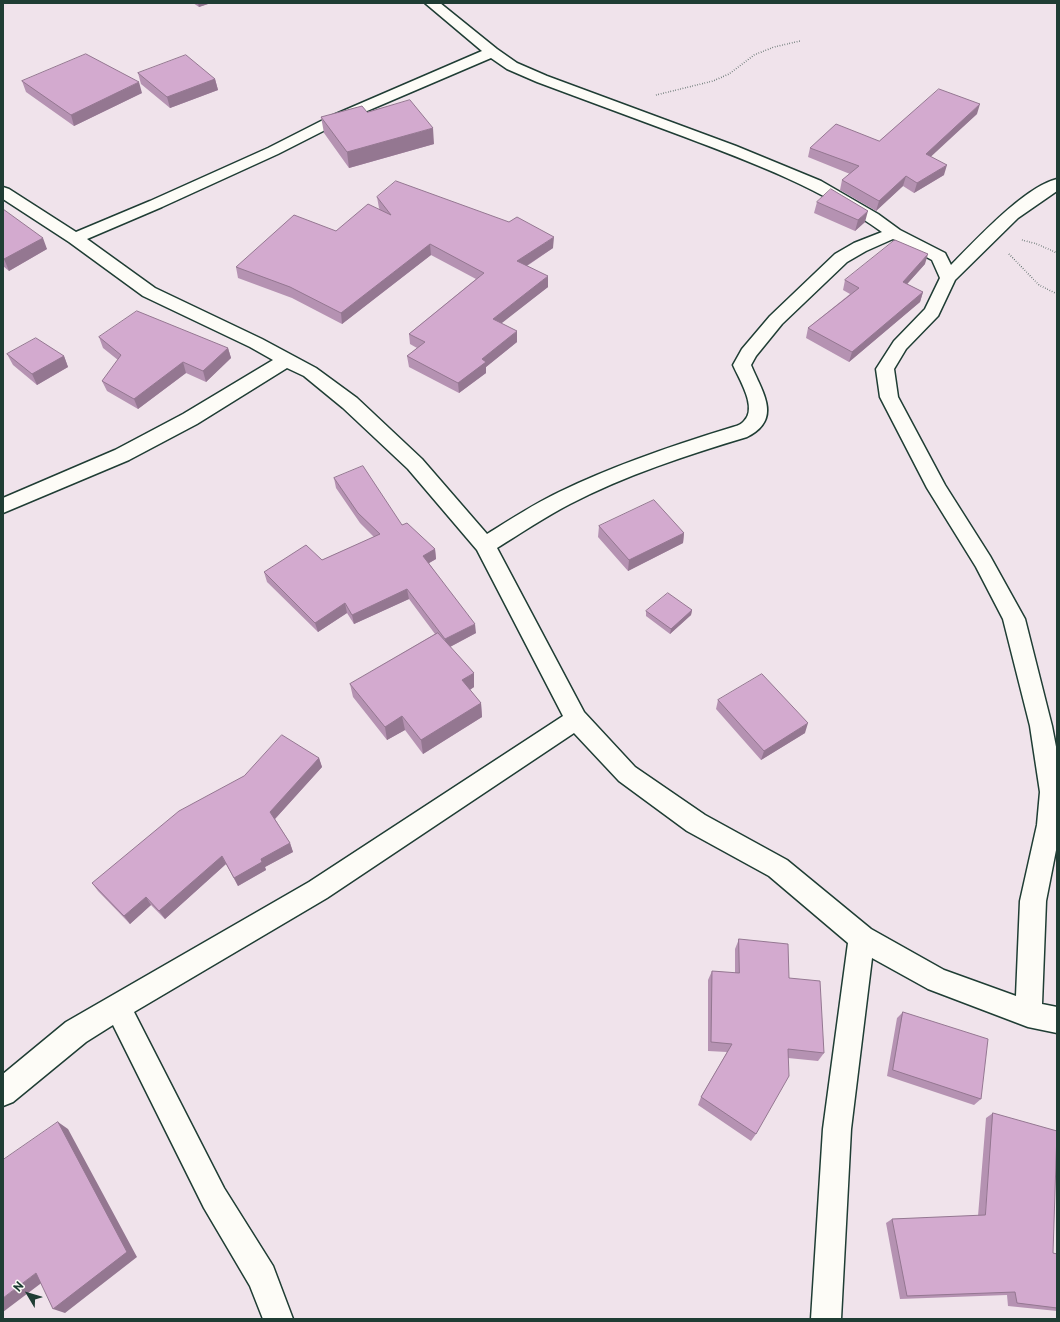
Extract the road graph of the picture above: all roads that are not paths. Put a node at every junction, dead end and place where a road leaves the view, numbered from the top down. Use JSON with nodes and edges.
{"nodes":[{"id":1,"x":432,"y":3,"type":"edge"},
{"id":2,"x":492,"y":52,"type":"junction"},
{"id":3,"x":1057,"y":184,"type":"edge"},
{"id":4,"x":3,"y":192,"type":"edge"},
{"id":5,"x":894,"y":233,"type":"junction"},
{"id":6,"x":75,"y":238,"type":"junction"},
{"id":7,"x":948,"y":278,"type":"junction"},
{"id":8,"x":288,"y":360,"type":"junction"},
{"id":9,"x":3,"y":506,"type":"edge"},
{"id":10,"x":485,"y":544,"type":"junction"},
{"id":11,"x":576,"y":719,"type":"junction"},
{"id":12,"x":862,"y":938,"type":"junction"},
{"id":13,"x":118,"y":1008,"type":"junction"},
{"id":14,"x":1028,"y":1014,"type":"junction"},
{"id":15,"x":1057,"y":1020,"type":"edge"},
{"id":16,"x":3,"y":1092,"type":"edge"},
{"id":17,"x":278,"y":1319,"type":"edge"},
{"id":18,"x":826,"y":1319,"type":"edge"}],
"edges":[{"from":1,"to":2,"type":"street"},
{"from":2,"to":5,"type":"street"},
{"from":2,"to":6,"type":"street"},
{"from":3,"to":7,"type":"street"},
{"from":4,"to":6,"type":"street"},
{"from":5,"to":7,"type":"street"},
{"from":5,"to":10,"type":"street"},
{"from":6,"to":8,"type":"street"},
{"from":7,"to":14,"type":"street"},
{"from":8,"to":9,"type":"street"},
{"from":8,"to":10,"type":"street"},
{"from":10,"to":11,"type":"street"},
{"from":11,"to":12,"type":"street"},
{"from":11,"to":13,"type":"street"},
{"from":12,"to":14,"type":"street"},
{"from":12,"to":18,"type":"street"},
{"from":13,"to":16,"type":"street"},
{"from":13,"to":17,"type":"street"},
{"from":14,"to":15,"type":"street"}]}
